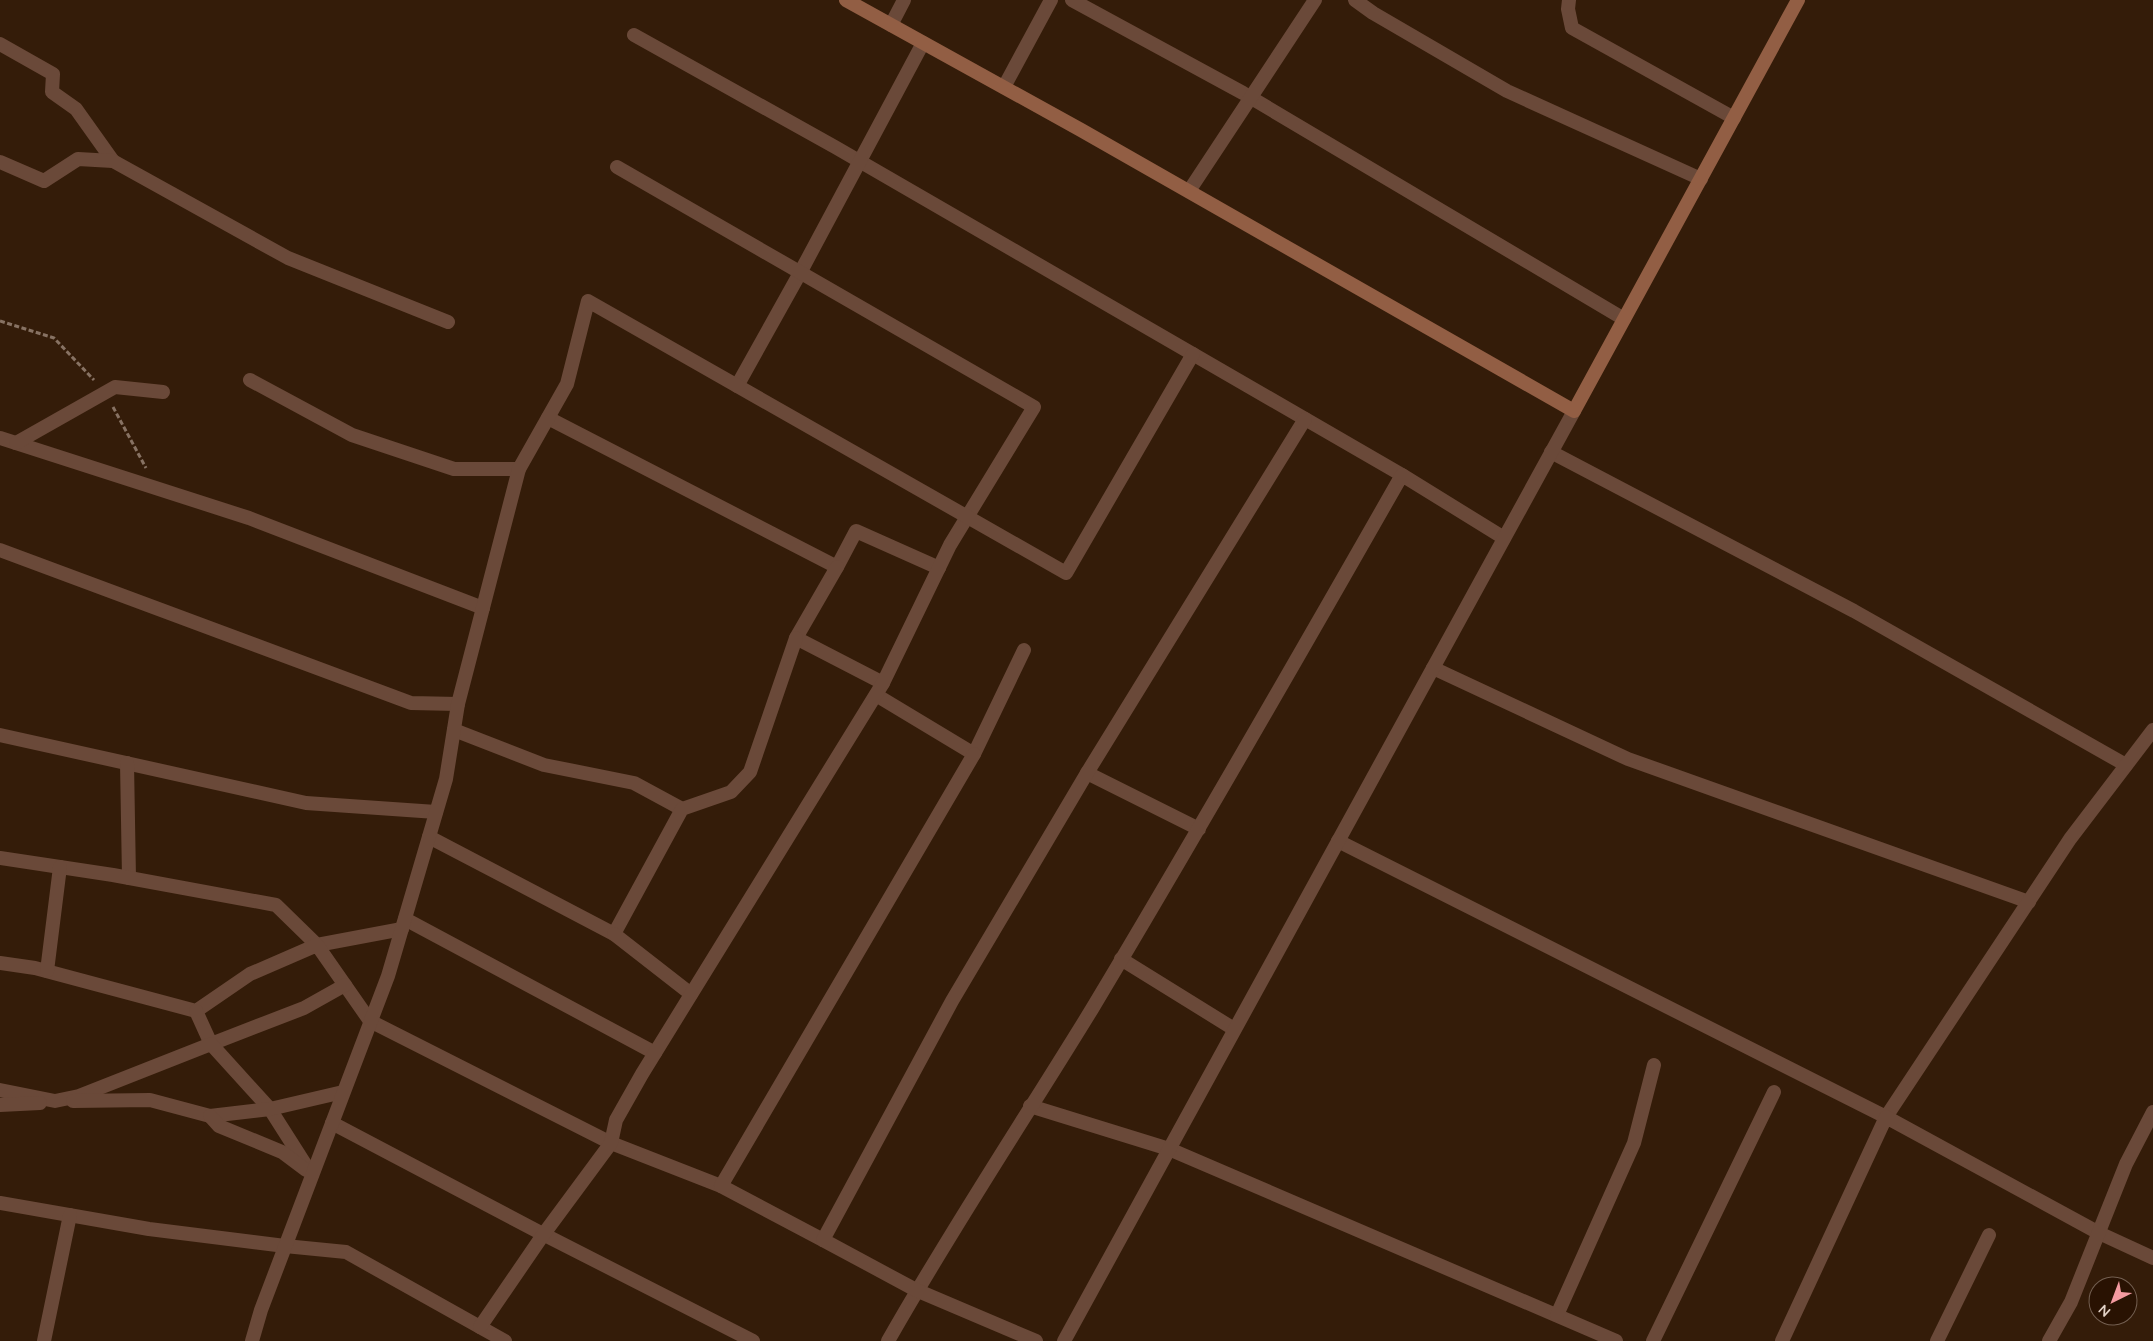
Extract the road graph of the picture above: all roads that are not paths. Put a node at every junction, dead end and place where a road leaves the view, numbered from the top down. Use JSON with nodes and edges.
{"nodes":[{"id":1,"x":846,"y":0,"type":"edge"},
{"id":2,"x":904,"y":0,"type":"edge"},
{"id":3,"x":1051,"y":0,"type":"edge"},
{"id":4,"x":1072,"y":0,"type":"edge"},
{"id":5,"x":1315,"y":0,"type":"edge"},
{"id":6,"x":1355,"y":0,"type":"edge"},
{"id":7,"x":1569,"y":0,"type":"edge"},
{"id":8,"x":1798,"y":0,"type":"edge"},
{"id":9,"x":891,"y":25,"type":"junction"},
{"id":10,"x":634,"y":36,"type":"dead end"},
{"id":11,"x":923,"y":43,"type":"junction"},
{"id":12,"x":0,"y":44,"type":"edge"},
{"id":13,"x":1004,"y":87,"type":"junction"},
{"id":14,"x":1249,"y":97,"type":"junction"},
{"id":15,"x":1734,"y":118,"type":"junction"},
{"id":16,"x":113,"y":161,"type":"junction"},
{"id":17,"x":860,"y":161,"type":"junction"},
{"id":18,"x":0,"y":162,"type":"edge"},
{"id":19,"x":617,"y":168,"type":"dead end"},
{"id":20,"x":1701,"y":179,"type":"junction"},
{"id":21,"x":1189,"y":191,"type":"junction"},
{"id":22,"x":800,"y":273,"type":"junction"},
{"id":23,"x":1624,"y":319,"type":"junction"},
{"id":24,"x":448,"y":322,"type":"dead end"},
{"id":25,"x":1193,"y":354,"type":"junction"},
{"id":26,"x":250,"y":380,"type":"dead end"},
{"id":27,"x":737,"y":386,"type":"junction"},
{"id":28,"x":163,"y":392,"type":"dead end"},
{"id":29,"x":1574,"y":411,"type":"junction"},
{"id":30,"x":548,"y":418,"type":"junction"},
{"id":31,"x":1305,"y":419,"type":"junction"},
{"id":32,"x":0,"y":438,"type":"edge"},
{"id":33,"x":16,"y":443,"type":"junction"},
{"id":34,"x":1551,"y":452,"type":"junction"},
{"id":35,"x":518,"y":470,"type":"junction"},
{"id":36,"x":1402,"y":475,"type":"junction"},
{"id":37,"x":967,"y":518,"type":"junction"},
{"id":38,"x":1504,"y":538,"type":"junction"},
{"id":39,"x":0,"y":550,"type":"edge"},
{"id":40,"x":837,"y":567,"type":"junction"},
{"id":41,"x":939,"y":568,"type":"junction"},
{"id":42,"x":483,"y":608,"type":"junction"},
{"id":43,"x":796,"y":638,"type":"junction"},
{"id":44,"x":1024,"y":650,"type":"dead end"},
{"id":45,"x":1433,"y":668,"type":"junction"},
{"id":46,"x":880,"y":689,"type":"junction"},
{"id":47,"x":458,"y":704,"type":"junction"},
{"id":48,"x":454,"y":730,"type":"junction"},
{"id":49,"x":2153,"y":730,"type":"edge"},
{"id":50,"x":0,"y":735,"type":"edge"},
{"id":51,"x":974,"y":754,"type":"junction"},
{"id":52,"x":127,"y":763,"type":"junction"},
{"id":53,"x":2126,"y":765,"type":"junction"},
{"id":54,"x":1087,"y":773,"type":"junction"},
{"id":55,"x":682,"y":808,"type":"junction"},
{"id":56,"x":436,"y":812,"type":"junction"},
{"id":57,"x":1199,"y":829,"type":"junction"},
{"id":58,"x":429,"y":837,"type":"junction"},
{"id":59,"x":1338,"y":841,"type":"junction"},
{"id":60,"x":0,"y":858,"type":"edge"},
{"id":61,"x":60,"y":867,"type":"junction"},
{"id":62,"x":129,"y":878,"type":"junction"},
{"id":63,"x":2029,"y":902,"type":"junction"},
{"id":64,"x":403,"y":924,"type":"junction"},
{"id":65,"x":614,"y":934,"type":"junction"},
{"id":66,"x":317,"y":945,"type":"junction"},
{"id":67,"x":1122,"y":959,"type":"junction"},
{"id":68,"x":0,"y":963,"type":"edge"},
{"id":69,"x":47,"y":972,"type":"junction"},
{"id":70,"x":346,"y":985,"type":"junction"},
{"id":71,"x":691,"y":994,"type":"junction"},
{"id":72,"x":196,"y":1011,"type":"junction"},
{"id":73,"x":370,"y":1021,"type":"junction"},
{"id":74,"x":1234,"y":1029,"type":"junction"},
{"id":75,"x":211,"y":1044,"type":"junction"},
{"id":76,"x":655,"y":1053,"type":"junction"},
{"id":77,"x":1654,"y":1065,"type":"dead end"},
{"id":78,"x":0,"y":1090,"type":"edge"},
{"id":79,"x":344,"y":1092,"type":"junction"},
{"id":80,"x":1774,"y":1092,"type":"dead end"},
{"id":81,"x":55,"y":1102,"type":"junction"},
{"id":82,"x":0,"y":1106,"type":"edge"},
{"id":83,"x":1030,"y":1106,"type":"junction"},
{"id":84,"x":270,"y":1109,"type":"junction"},
{"id":85,"x":2153,"y":1112,"type":"edge"},
{"id":86,"x":210,"y":1116,"type":"junction"},
{"id":87,"x":1886,"y":1117,"type":"junction"},
{"id":88,"x":332,"y":1123,"type":"junction"},
{"id":89,"x":611,"y":1143,"type":"junction"},
{"id":90,"x":1169,"y":1148,"type":"junction"},
{"id":91,"x":312,"y":1175,"type":"junction"},
{"id":92,"x":721,"y":1186,"type":"junction"},
{"id":93,"x":0,"y":1203,"type":"edge"},
{"id":94,"x":70,"y":1215,"type":"junction"},
{"id":95,"x":2099,"y":1233,"type":"junction"},
{"id":96,"x":543,"y":1235,"type":"junction"},
{"id":97,"x":1989,"y":1235,"type":"dead end"},
{"id":98,"x":823,"y":1240,"type":"junction"},
{"id":99,"x":285,"y":1246,"type":"junction"},
{"id":100,"x":2153,"y":1258,"type":"edge"},
{"id":101,"x":916,"y":1290,"type":"junction"},
{"id":102,"x":1557,"y":1316,"type":"junction"},
{"id":103,"x":480,"y":1327,"type":"junction"},
{"id":104,"x":1596,"y":1337,"type":"edge"},
{"id":105,"x":44,"y":1341,"type":"edge"},
{"id":106,"x":252,"y":1341,"type":"edge"},
{"id":107,"x":505,"y":1341,"type":"edge"},
{"id":108,"x":753,"y":1341,"type":"edge"},
{"id":109,"x":888,"y":1341,"type":"edge"},
{"id":110,"x":1036,"y":1341,"type":"edge"},
{"id":111,"x":1064,"y":1341,"type":"edge"},
{"id":112,"x":1616,"y":1341,"type":"edge"},
{"id":113,"x":1653,"y":1341,"type":"edge"},
{"id":114,"x":1782,"y":1341,"type":"edge"},
{"id":115,"x":1937,"y":1341,"type":"edge"},
{"id":116,"x":2049,"y":1341,"type":"edge"}],
"edges":[{"from":1,"to":9,"type":"main road"},
{"from":2,"to":9,"type":"street"},
{"from":3,"to":13,"type":"street"},
{"from":4,"to":14,"type":"street"},
{"from":5,"to":14,"type":"street"},
{"from":6,"to":20,"type":"street"},
{"from":7,"to":15,"type":"street"},
{"from":8,"to":15,"type":"main road"},
{"from":9,"to":11,"type":"main road"},
{"from":10,"to":17,"type":"street"},
{"from":11,"to":13,"type":"main road"},
{"from":11,"to":17,"type":"street"},
{"from":12,"to":16,"type":"street"},
{"from":13,"to":21,"type":"main road"},
{"from":14,"to":21,"type":"street"},
{"from":14,"to":23,"type":"street"},
{"from":15,"to":20,"type":"main road"},
{"from":16,"to":18,"type":"street"},
{"from":16,"to":24,"type":"street"},
{"from":17,"to":22,"type":"street"},
{"from":17,"to":25,"type":"street"},
{"from":19,"to":22,"type":"street"},
{"from":20,"to":23,"type":"main road"},
{"from":21,"to":29,"type":"main road"},
{"from":22,"to":27,"type":"street"},
{"from":22,"to":37,"type":"street"},
{"from":23,"to":29,"type":"main road"},
{"from":25,"to":31,"type":"street"},
{"from":25,"to":37,"type":"street"},
{"from":26,"to":35,"type":"street"},
{"from":27,"to":30,"type":"street"},
{"from":27,"to":37,"type":"street"},
{"from":28,"to":33,"type":"street"},
{"from":29,"to":34,"type":"street"},
{"from":30,"to":35,"type":"street"},
{"from":30,"to":40,"type":"street"},
{"from":31,"to":36,"type":"street"},
{"from":31,"to":54,"type":"street"},
{"from":32,"to":33,"type":"street"},
{"from":33,"to":42,"type":"street"},
{"from":34,"to":38,"type":"street"},
{"from":34,"to":53,"type":"street"},
{"from":35,"to":42,"type":"street"},
{"from":36,"to":38,"type":"street"},
{"from":36,"to":57,"type":"street"},
{"from":37,"to":41,"type":"street"},
{"from":38,"to":45,"type":"street"},
{"from":39,"to":47,"type":"street"},
{"from":40,"to":41,"type":"street"},
{"from":40,"to":43,"type":"street"},
{"from":41,"to":46,"type":"street"},
{"from":42,"to":47,"type":"street"},
{"from":43,"to":46,"type":"street"},
{"from":43,"to":55,"type":"street"},
{"from":44,"to":51,"type":"street"},
{"from":45,"to":59,"type":"street"},
{"from":45,"to":63,"type":"street"},
{"from":46,"to":51,"type":"street"},
{"from":46,"to":71,"type":"street"},
{"from":47,"to":48,"type":"street"},
{"from":48,"to":55,"type":"street"},
{"from":48,"to":56,"type":"street"},
{"from":49,"to":53,"type":"street"},
{"from":50,"to":52,"type":"street"},
{"from":51,"to":92,"type":"street"},
{"from":52,"to":56,"type":"street"},
{"from":52,"to":62,"type":"street"},
{"from":53,"to":63,"type":"street"},
{"from":54,"to":57,"type":"street"},
{"from":54,"to":98,"type":"street"},
{"from":55,"to":65,"type":"street"},
{"from":56,"to":58,"type":"street"},
{"from":57,"to":67,"type":"street"},
{"from":58,"to":64,"type":"street"},
{"from":58,"to":65,"type":"street"},
{"from":59,"to":74,"type":"street"},
{"from":59,"to":87,"type":"street"},
{"from":60,"to":61,"type":"street"},
{"from":61,"to":62,"type":"street"},
{"from":61,"to":69,"type":"street"},
{"from":62,"to":66,"type":"street"},
{"from":63,"to":87,"type":"street"},
{"from":64,"to":66,"type":"street"},
{"from":64,"to":73,"type":"street"},
{"from":64,"to":76,"type":"street"},
{"from":65,"to":71,"type":"street"},
{"from":66,"to":70,"type":"street"},
{"from":66,"to":72,"type":"street"},
{"from":67,"to":74,"type":"street"},
{"from":67,"to":83,"type":"street"},
{"from":68,"to":69,"type":"street"},
{"from":69,"to":72,"type":"street"},
{"from":70,"to":73,"type":"street"},
{"from":70,"to":75,"type":"street"},
{"from":71,"to":76,"type":"street"},
{"from":72,"to":75,"type":"street"},
{"from":73,"to":79,"type":"street"},
{"from":73,"to":89,"type":"street"},
{"from":74,"to":90,"type":"street"},
{"from":75,"to":81,"type":"street"},
{"from":75,"to":84,"type":"street"},
{"from":76,"to":89,"type":"street"},
{"from":77,"to":102,"type":"street"},
{"from":78,"to":81,"type":"street"},
{"from":79,"to":84,"type":"street"},
{"from":79,"to":88,"type":"street"},
{"from":80,"to":113,"type":"street"},
{"from":81,"to":82,"type":"street"},
{"from":81,"to":86,"type":"street"},
{"from":83,"to":90,"type":"street"},
{"from":83,"to":101,"type":"street"},
{"from":84,"to":86,"type":"street"},
{"from":84,"to":91,"type":"street"},
{"from":85,"to":95,"type":"street"},
{"from":86,"to":91,"type":"street"},
{"from":87,"to":95,"type":"street"},
{"from":87,"to":114,"type":"street"},
{"from":88,"to":91,"type":"street"},
{"from":88,"to":96,"type":"street"},
{"from":89,"to":92,"type":"street"},
{"from":89,"to":96,"type":"street"},
{"from":90,"to":102,"type":"street"},
{"from":90,"to":111,"type":"street"},
{"from":91,"to":99,"type":"street"},
{"from":92,"to":98,"type":"street"},
{"from":93,"to":94,"type":"street"},
{"from":94,"to":99,"type":"street"},
{"from":94,"to":105,"type":"street"},
{"from":95,"to":100,"type":"street"},
{"from":95,"to":116,"type":"street"},
{"from":96,"to":103,"type":"street"},
{"from":96,"to":108,"type":"street"},
{"from":97,"to":115,"type":"street"},
{"from":98,"to":101,"type":"street"},
{"from":99,"to":103,"type":"street"},
{"from":99,"to":106,"type":"street"},
{"from":101,"to":109,"type":"street"},
{"from":101,"to":110,"type":"street"},
{"from":102,"to":104,"type":"street"},
{"from":103,"to":107,"type":"street"},
{"from":104,"to":112,"type":"street"}]}
